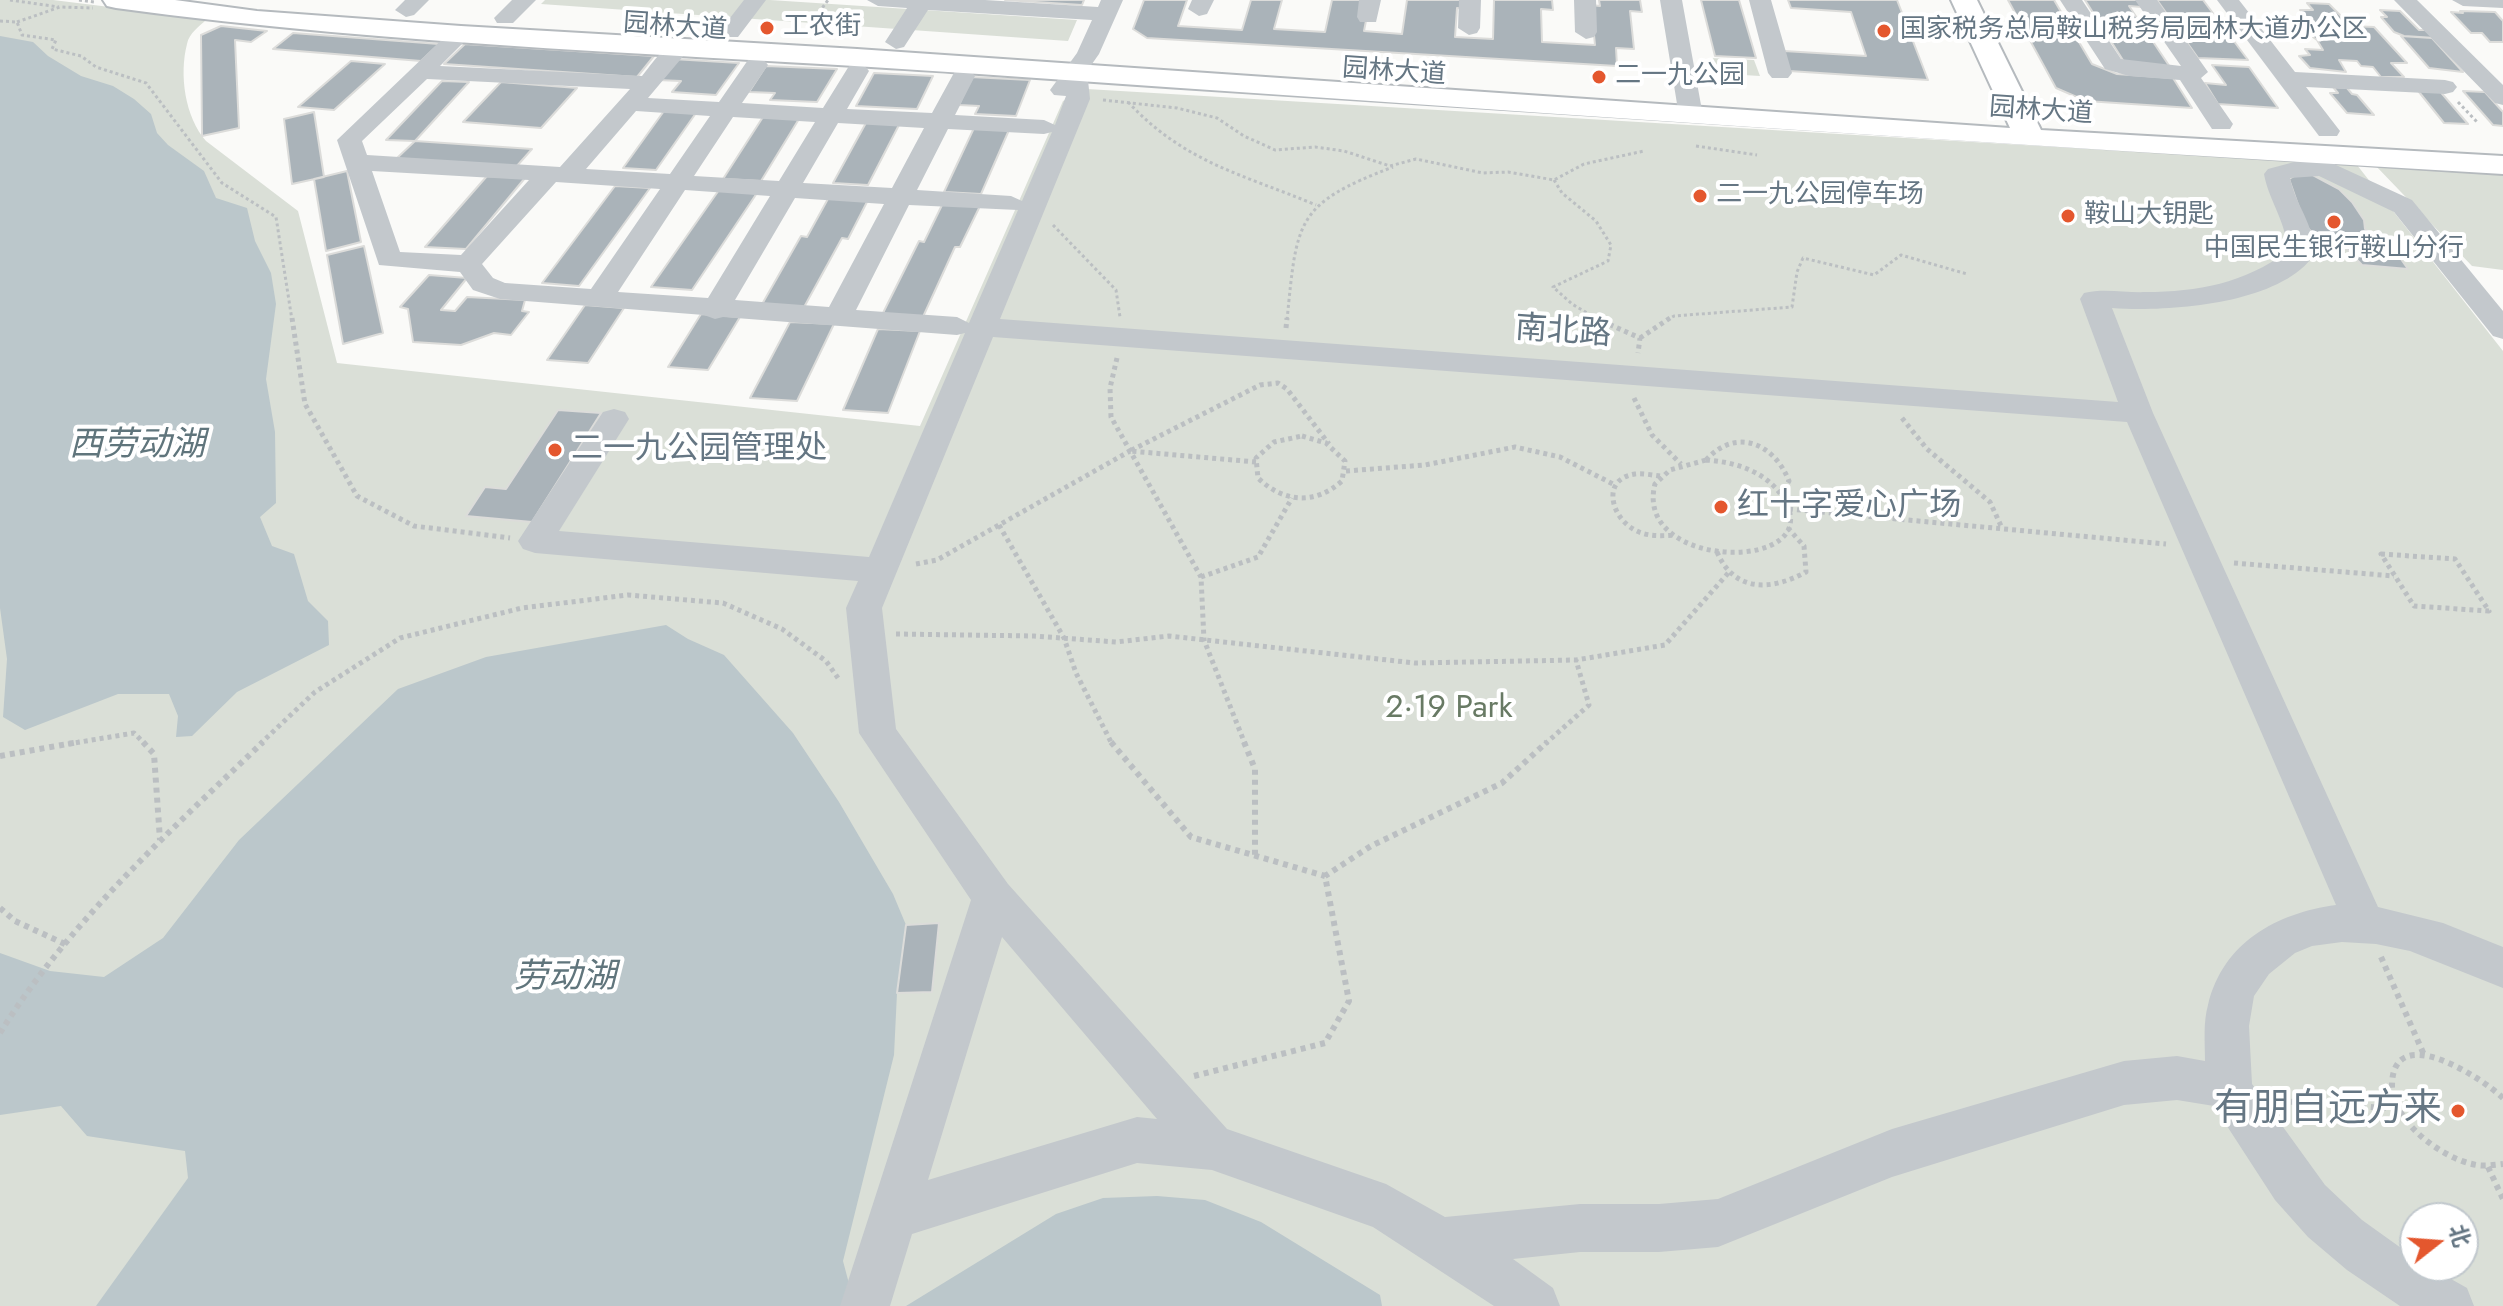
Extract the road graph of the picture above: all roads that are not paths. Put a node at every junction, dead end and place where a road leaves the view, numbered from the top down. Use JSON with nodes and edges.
{"nodes":[{"id":1,"x":285,"y":0,"type":"edge"},
{"id":2,"x":755,"y":0,"type":"edge"},
{"id":3,"x":878,"y":0,"type":"edge"},
{"id":4,"x":1470,"y":0,"type":"edge"},
{"id":5,"x":1585,"y":0,"type":"edge"},
{"id":6,"x":1671,"y":0,"type":"edge"},
{"id":7,"x":1760,"y":0,"type":"edge"},
{"id":8,"x":1964,"y":0,"type":"edge"},
{"id":9,"x":2071,"y":0,"type":"edge"},
{"id":10,"x":2146,"y":0,"type":"edge"},
{"id":11,"x":2228,"y":0,"type":"edge"},
{"id":12,"x":2405,"y":0,"type":"edge"},
{"id":13,"x":2463,"y":0,"type":"edge"},
{"id":14,"x":929,"y":2,"type":"edge"},
{"id":15,"x":2503,"y":2,"type":"edge"},
{"id":16,"x":107,"y":3,"type":"edge"},
{"id":17,"x":412,"y":5,"type":"edge"},
{"id":18,"x":1025,"y":5,"type":"edge"},
{"id":19,"x":1109,"y":7,"type":"edge"},
{"id":20,"x":515,"y":9,"type":"edge"},
{"id":21,"x":1469,"y":28,"type":"dead end"},
{"id":22,"x":730,"y":32,"type":"junction"},
{"id":23,"x":1586,"y":32,"type":"dead end"},
{"id":24,"x":461,"y":34,"type":"junction"},
{"id":25,"x":896,"y":42,"type":"junction"},
{"id":26,"x":680,"y":47,"type":"junction"},
{"id":27,"x":756,"y":65,"type":"dead end"},
{"id":28,"x":857,"y":71,"type":"dead end"},
{"id":29,"x":422,"y":72,"type":"junction"},
{"id":30,"x":1780,"y":73,"type":"dead end"},
{"id":31,"x":2187,"y":74,"type":"junction"},
{"id":32,"x":1081,"y":75,"type":"junction"},
{"id":33,"x":963,"y":76,"type":"dead end"},
{"id":34,"x":2291,"y":79,"type":"junction"},
{"id":35,"x":647,"y":83,"type":"junction"},
{"id":36,"x":2445,"y":87,"type":"dead end"},
{"id":37,"x":2503,"y":98,"type":"edge"},
{"id":38,"x":1688,"y":103,"type":"junction"},
{"id":39,"x":630,"y":104,"type":"junction"},
{"id":40,"x":727,"y":109,"type":"junction"},
{"id":41,"x":2018,"y":110,"type":"junction"},
{"id":42,"x":832,"y":114,"type":"junction"},
{"id":43,"x":940,"y":120,"type":"junction"},
{"id":44,"x":2221,"y":124,"type":"junction"},
{"id":45,"x":1044,"y":127,"type":"junction"},
{"id":46,"x":2328,"y":131,"type":"junction"},
{"id":47,"x":2030,"y":138,"type":"junction"},
{"id":48,"x":2503,"y":142,"type":"edge"},
{"id":49,"x":2312,"y":161,"type":"junction"},
{"id":50,"x":356,"y":162,"type":"junction"},
{"id":51,"x":2503,"y":165,"type":"edge"},
{"id":52,"x":558,"y":174,"type":"junction"},
{"id":53,"x":680,"y":181,"type":"junction"},
{"id":54,"x":790,"y":189,"type":"junction"},
{"id":55,"x":901,"y":195,"type":"junction"},
{"id":56,"x":1011,"y":204,"type":"junction"},
{"id":57,"x":468,"y":264,"type":"junction"},
{"id":58,"x":598,"y":300,"type":"junction"},
{"id":59,"x":715,"y":310,"type":"junction"},
{"id":60,"x":837,"y":319,"type":"junction"},
{"id":61,"x":970,"y":327,"type":"junction"},
{"id":62,"x":2503,"y":330,"type":"edge"},
{"id":63,"x":2138,"y":413,"type":"junction"},
{"id":64,"x":614,"y":419,"type":"dead end"},
{"id":65,"x":916,"y":421,"type":"dead end"},
{"id":66,"x":880,"y":570,"type":"junction"},
{"id":67,"x":993,"y":897,"type":"junction"},
{"id":68,"x":2365,"y":924,"type":"junction"},
{"id":69,"x":2503,"y":968,"type":"edge"},
{"id":70,"x":2233,"y":1092,"type":"junction"},
{"id":71,"x":1212,"y":1147,"type":"junction"},
{"id":72,"x":891,"y":1216,"type":"junction"},
{"id":73,"x":1440,"y":1242,"type":"junction"},
{"id":74,"x":865,"y":1306,"type":"edge"},
{"id":75,"x":1535,"y":1306,"type":"edge"},
{"id":76,"x":2449,"y":1306,"type":"edge"}],
"edges":[{"from":1,"to":17,"type":"main road","name":"园林大道"},
{"from":2,"to":22,"type":"street"},
{"from":3,"to":14,"type":"street"},
{"from":4,"to":21,"type":"street"},
{"from":5,"to":23,"type":"street"},
{"from":6,"to":38,"type":"street"},
{"from":7,"to":30,"type":"street"},
{"from":8,"to":41,"type":"main road"},
{"from":9,"to":31,"type":"street"},
{"from":10,"to":31,"type":"street"},
{"from":11,"to":34,"type":"street"},
{"from":12,"to":37,"type":"street"},
{"from":13,"to":15,"type":"street"},
{"from":14,"to":18,"type":"street"},
{"from":14,"to":25,"type":"street"},
{"from":16,"to":24,"type":"main road"},
{"from":17,"to":20,"type":"main road","name":"园林大道"},
{"from":18,"to":19,"type":"street"},
{"from":19,"to":32,"type":"street"},
{"from":20,"to":22,"type":"main road","name":"园林大道"},
{"from":22,"to":25,"type":"main road","name":"园林大道"},
{"from":24,"to":26,"type":"main road"},
{"from":24,"to":29,"type":"street"},
{"from":25,"to":32,"type":"main road","name":"园林大道"},
{"from":26,"to":32,"type":"main road"},
{"from":26,"to":35,"type":"street"},
{"from":27,"to":40,"type":"street"},
{"from":28,"to":42,"type":"street"},
{"from":29,"to":35,"type":"street"},
{"from":29,"to":50,"type":"street"},
{"from":31,"to":44,"type":"street"},
{"from":32,"to":38,"type":"main road"},
{"from":32,"to":38,"type":"main road","name":"园林大道"},
{"from":32,"to":45,"type":"street"},
{"from":32,"to":61,"type":"street"},
{"from":33,"to":43,"type":"street"},
{"from":34,"to":36,"type":"street"},
{"from":34,"to":46,"type":"street"},
{"from":35,"to":39,"type":"street"},
{"from":38,"to":41,"type":"main road","name":"园林大道"},
{"from":38,"to":47,"type":"main road"},
{"from":39,"to":40,"type":"street"},
{"from":39,"to":52,"type":"street"},
{"from":40,"to":42,"type":"street"},
{"from":40,"to":53,"type":"street"},
{"from":41,"to":44,"type":"main road","name":"园林大道"},
{"from":41,"to":47,"type":"main road"},
{"from":42,"to":43,"type":"street"},
{"from":42,"to":54,"type":"street"},
{"from":43,"to":45,"type":"street"},
{"from":43,"to":55,"type":"street"},
{"from":44,"to":46,"type":"main road","name":"园林大道"},
{"from":45,"to":56,"type":"street"},
{"from":46,"to":48,"type":"main road","name":"园林大道"},
{"from":47,"to":49,"type":"main road"},
{"from":49,"to":51,"type":"main road"},
{"from":49,"to":62,"type":"street"},
{"from":49,"to":63,"type":"street"},
{"from":50,"to":52,"type":"street"},
{"from":50,"to":57,"type":"street"},
{"from":52,"to":53,"type":"street"},
{"from":52,"to":57,"type":"street"},
{"from":53,"to":54,"type":"street"},
{"from":53,"to":58,"type":"street"},
{"from":54,"to":55,"type":"street"},
{"from":54,"to":59,"type":"street"},
{"from":55,"to":56,"type":"street"},
{"from":55,"to":60,"type":"street"},
{"from":56,"to":61,"type":"street"},
{"from":57,"to":58,"type":"street","name":"南北路"},
{"from":58,"to":59,"type":"street","name":"南北路"},
{"from":59,"to":60,"type":"street","name":"南北路"},
{"from":60,"to":61,"type":"street","name":"南北路"},
{"from":61,"to":63,"type":"street","name":"南北路"},
{"from":61,"to":65,"type":"street"},
{"from":61,"to":66,"type":"street"},
{"from":63,"to":68,"type":"street"},
{"from":64,"to":66,"type":"street"},
{"from":66,"to":67,"type":"street"},
{"from":67,"to":71,"type":"street"},
{"from":67,"to":72,"type":"street"},
{"from":68,"to":69,"type":"street"},
{"from":68,"to":70,"type":"street"},
{"from":70,"to":73,"type":"street"},
{"from":70,"to":76,"type":"street"},
{"from":71,"to":72,"type":"street"},
{"from":71,"to":73,"type":"street"},
{"from":72,"to":74,"type":"street"},
{"from":73,"to":75,"type":"street"}]}
